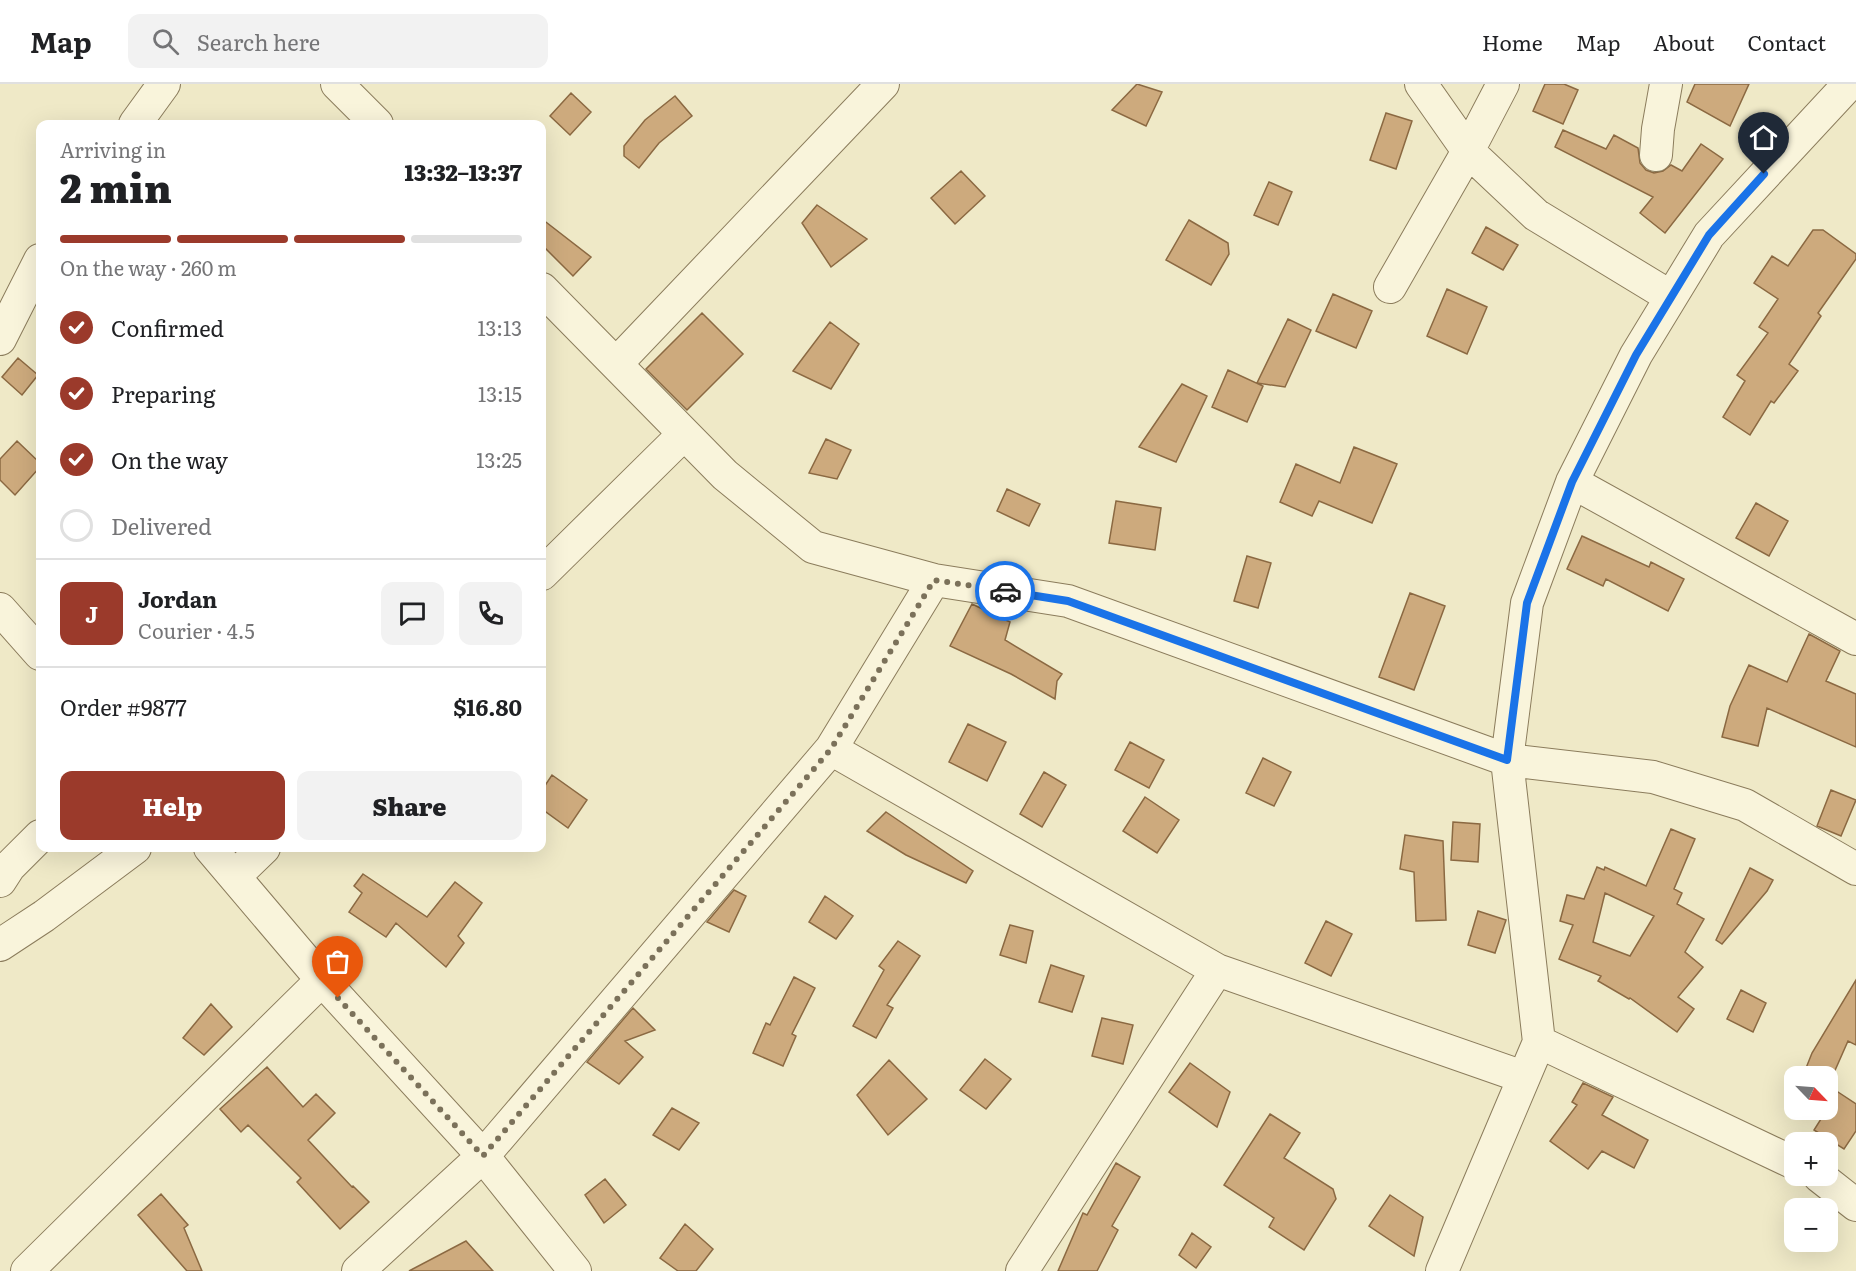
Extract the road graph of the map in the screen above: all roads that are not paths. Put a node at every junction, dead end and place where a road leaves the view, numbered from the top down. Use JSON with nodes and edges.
{"nodes":[{"id":1,"x":164,"y":84,"type":"edge"},
{"id":2,"x":337,"y":84,"type":"edge"},
{"id":3,"x":883,"y":84,"type":"edge"},
{"id":4,"x":1421,"y":84,"type":"edge"},
{"id":5,"x":1503,"y":84,"type":"edge"},
{"id":6,"x":1666,"y":84,"type":"edge"},
{"id":7,"x":1849,"y":84,"type":"edge"},
{"id":8,"x":138,"y":120,"type":"edge"},
{"id":9,"x":373,"y":120,"type":"edge"},
{"id":10,"x":1468,"y":151,"type":"junction"},
{"id":11,"x":1656,"y":155,"type":"dead end"},
{"id":12,"x":36,"y":268,"type":"edge"},
{"id":13,"x":1390,"y":287,"type":"dead end"},
{"id":14,"x":546,"y":293,"type":"edge"},
{"id":15,"x":1671,"y":297,"type":"junction"},
{"id":16,"x":0,"y":339,"type":"edge"},
{"id":17,"x":616,"y":364,"type":"junction"},
{"id":18,"x":684,"y":434,"type":"junction"},
{"id":19,"x":1572,"y":482,"type":"junction"},
{"id":20,"x":546,"y":570,"type":"edge"},
{"id":21,"x":934,"y":580,"type":"junction"},
{"id":22,"x":0,"y":609,"type":"edge"},
{"id":23,"x":1856,"y":639,"type":"edge"},
{"id":24,"x":36,"y":650,"type":"edge"},
{"id":25,"x":831,"y":749,"type":"junction"},
{"id":26,"x":1507,"y":760,"type":"junction"},
{"id":27,"x":36,"y":840,"type":"edge"},
{"id":28,"x":130,"y":852,"type":"edge"},
{"id":29,"x":214,"y":852,"type":"edge"},
{"id":30,"x":260,"y":852,"type":"edge"},
{"id":31,"x":1856,"y":869,"type":"edge"},
{"id":32,"x":235,"y":876,"type":"junction"},
{"id":33,"x":0,"y":881,"type":"edge"},
{"id":34,"x":0,"y":945,"type":"edge"},
{"id":35,"x":1217,"y":969,"type":"junction"},
{"id":36,"x":322,"y":980,"type":"junction"},
{"id":37,"x":1539,"y":1042,"type":"junction"},
{"id":38,"x":1523,"y":1077,"type":"junction"},
{"id":39,"x":483,"y":1156,"type":"junction"},
{"id":40,"x":1784,"y":1158,"type":"edge"},
{"id":41,"x":1832,"y":1186,"type":"edge"},
{"id":42,"x":1856,"y":1205,"type":"edge"},
{"id":43,"x":27,"y":1271,"type":"edge"},
{"id":44,"x":358,"y":1271,"type":"edge"},
{"id":45,"x":575,"y":1271,"type":"edge"},
{"id":46,"x":1022,"y":1271,"type":"edge"},
{"id":47,"x":1442,"y":1271,"type":"edge"}],
"edges":[{"from":1,"to":8,"type":"street"},
{"from":2,"to":9,"type":"street"},
{"from":3,"to":17,"type":"street"},
{"from":4,"to":10,"type":"street"},
{"from":5,"to":10,"type":"street"},
{"from":6,"to":11,"type":"street"},
{"from":7,"to":15,"type":"street"},
{"from":10,"to":13,"type":"street"},
{"from":10,"to":15,"type":"street"},
{"from":12,"to":16,"type":"street"},
{"from":14,"to":17,"type":"street"},
{"from":15,"to":19,"type":"street"},
{"from":17,"to":18,"type":"street"},
{"from":18,"to":20,"type":"street"},
{"from":18,"to":21,"type":"street"},
{"from":19,"to":23,"type":"street"},
{"from":19,"to":26,"type":"street"},
{"from":21,"to":25,"type":"street"},
{"from":21,"to":26,"type":"street"},
{"from":22,"to":24,"type":"street"},
{"from":25,"to":35,"type":"street"},
{"from":25,"to":39,"type":"street"},
{"from":26,"to":31,"type":"street"},
{"from":26,"to":37,"type":"street"},
{"from":27,"to":33,"type":"street"},
{"from":28,"to":34,"type":"street"},
{"from":29,"to":32,"type":"street"},
{"from":30,"to":32,"type":"street"},
{"from":32,"to":36,"type":"street"},
{"from":35,"to":38,"type":"street"},
{"from":35,"to":46,"type":"street"},
{"from":36,"to":39,"type":"street"},
{"from":36,"to":43,"type":"street"},
{"from":37,"to":38,"type":"street"},
{"from":37,"to":40,"type":"street"},
{"from":38,"to":47,"type":"street"},
{"from":39,"to":44,"type":"street"},
{"from":39,"to":45,"type":"street"},
{"from":41,"to":42,"type":"street"}]}
